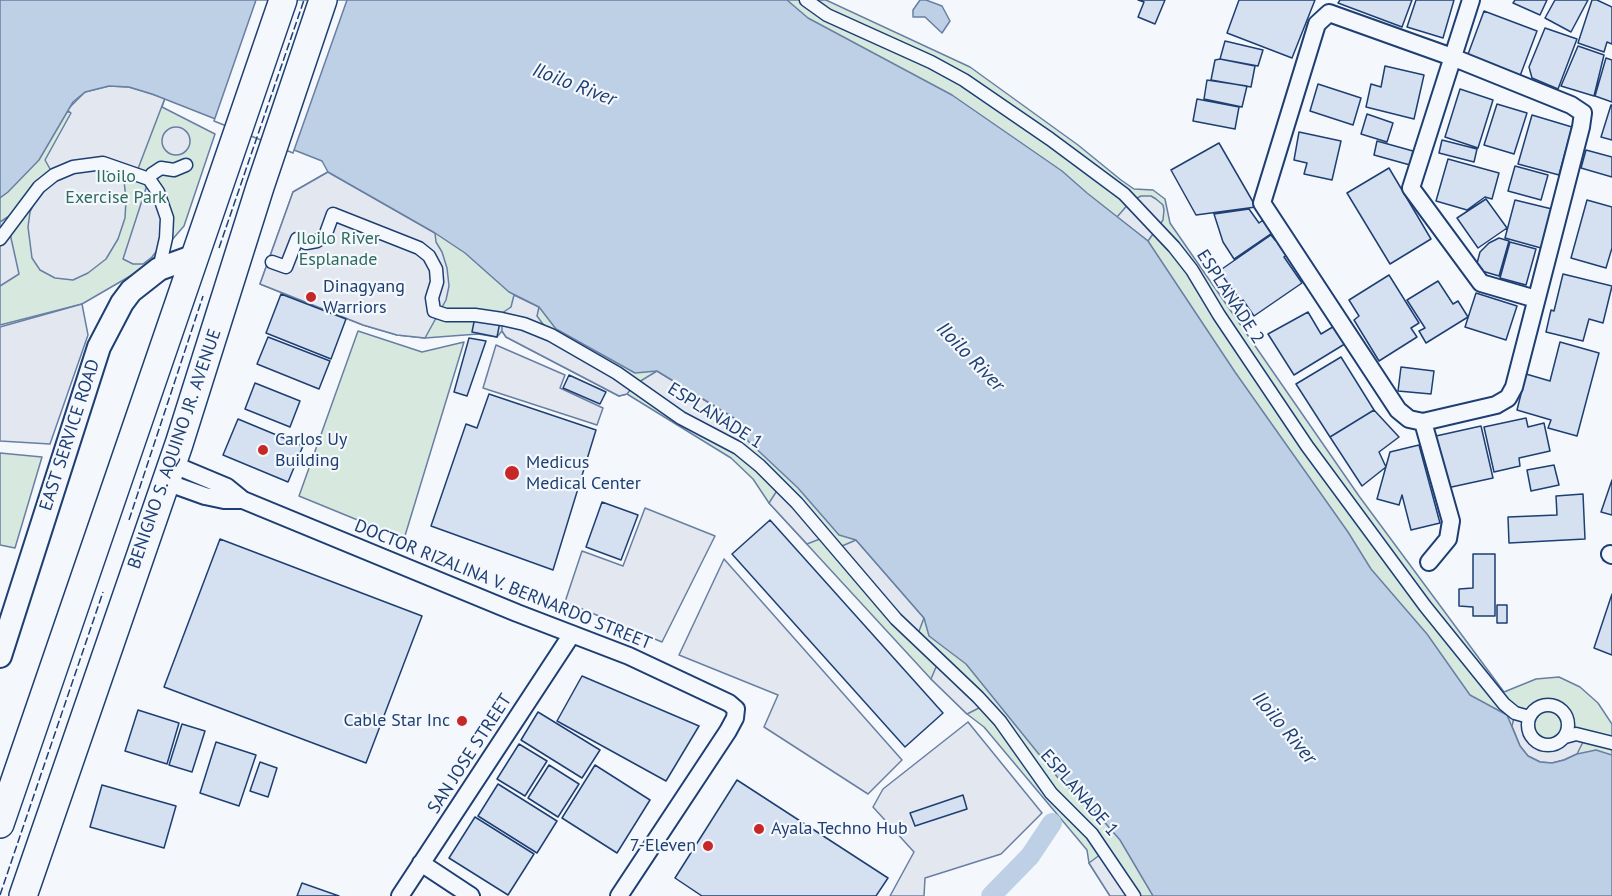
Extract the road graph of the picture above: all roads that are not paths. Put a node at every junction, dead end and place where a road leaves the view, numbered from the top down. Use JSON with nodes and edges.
{"nodes":[{"id":1,"x":283,"y":0,"type":"edge"},
{"id":2,"x":323,"y":0,"type":"edge"},
{"id":3,"x":806,"y":0,"type":"edge"},
{"id":4,"x":1472,"y":0,"type":"edge"},
{"id":5,"x":1452,"y":57,"type":"junction"},
{"id":6,"x":186,"y":165,"type":"dead end"},
{"id":7,"x":149,"y":179,"type":"junction"},
{"id":8,"x":0,"y":239,"type":"edge"},
{"id":9,"x":195,"y":256,"type":"junction"},
{"id":10,"x":272,"y":262,"type":"dead end"},
{"id":11,"x":159,"y":269,"type":"junction"},
{"id":12,"x":1536,"y":299,"type":"junction"},
{"id":13,"x":1423,"y":422,"type":"junction"},
{"id":14,"x":169,"y":473,"type":"junction"},
{"id":15,"x":1429,"y":562,"type":"dead end"},
{"id":16,"x":572,"y":634,"type":"junction"},
{"id":17,"x":0,"y":656,"type":"edge"},
{"id":18,"x":1529,"y":717,"type":"junction"},
{"id":19,"x":1565,"y":737,"type":"junction"},
{"id":20,"x":1612,"y":743,"type":"edge"},
{"id":21,"x":0,"y":824,"type":"edge"},
{"id":22,"x":421,"y":863,"type":"junction"},
{"id":23,"x":23,"y":896,"type":"edge"},
{"id":24,"x":400,"y":896,"type":"edge"},
{"id":25,"x":471,"y":896,"type":"edge"},
{"id":26,"x":619,"y":896,"type":"edge"},
{"id":27,"x":1134,"y":896,"type":"edge"}],
"edges":[{"from":1,"to":9,"type":"highway"},
{"from":2,"to":14,"type":"highway","name":"BENIGNO S. AQUINO JR. AVENUE"},
{"from":3,"to":18,"type":"street","name":"ESPLANADE 2"},
{"from":4,"to":5,"type":"street"},
{"from":5,"to":12,"type":"street"},
{"from":5,"to":12,"type":"street"},
{"from":5,"to":13,"type":"street"},
{"from":6,"to":7,"type":"street"},
{"from":7,"to":8,"type":"street"},
{"from":7,"to":11,"type":"street"},
{"from":9,"to":11,"type":"main road","name":"EAST SERVICE ROAD"},
{"from":9,"to":21,"type":"highway"},
{"from":10,"to":27,"type":"street","name":"ESPLANADE 1"},
{"from":11,"to":17,"type":"main road","name":"EAST SERVICE ROAD"},
{"from":12,"to":13,"type":"street"},
{"from":13,"to":15,"type":"street"},
{"from":14,"to":16,"type":"street","name":"DOCTOR RIZALINA V. BERNARDO STREET"},
{"from":14,"to":23,"type":"highway","name":"BENIGNO S. AQUINO JR. AVENUE"},
{"from":16,"to":22,"type":"street","name":"SAN JOSE STREET"},
{"from":16,"to":26,"type":"street","name":"DOCTOR RIZALINA V. BERNARDO STREET"},
{"from":18,"to":19,"type":"street"},
{"from":18,"to":19,"type":"street"},
{"from":19,"to":20,"type":"street"},
{"from":22,"to":24,"type":"street","name":"SAN JOSE STREET"},
{"from":22,"to":25,"type":"street"}]}
